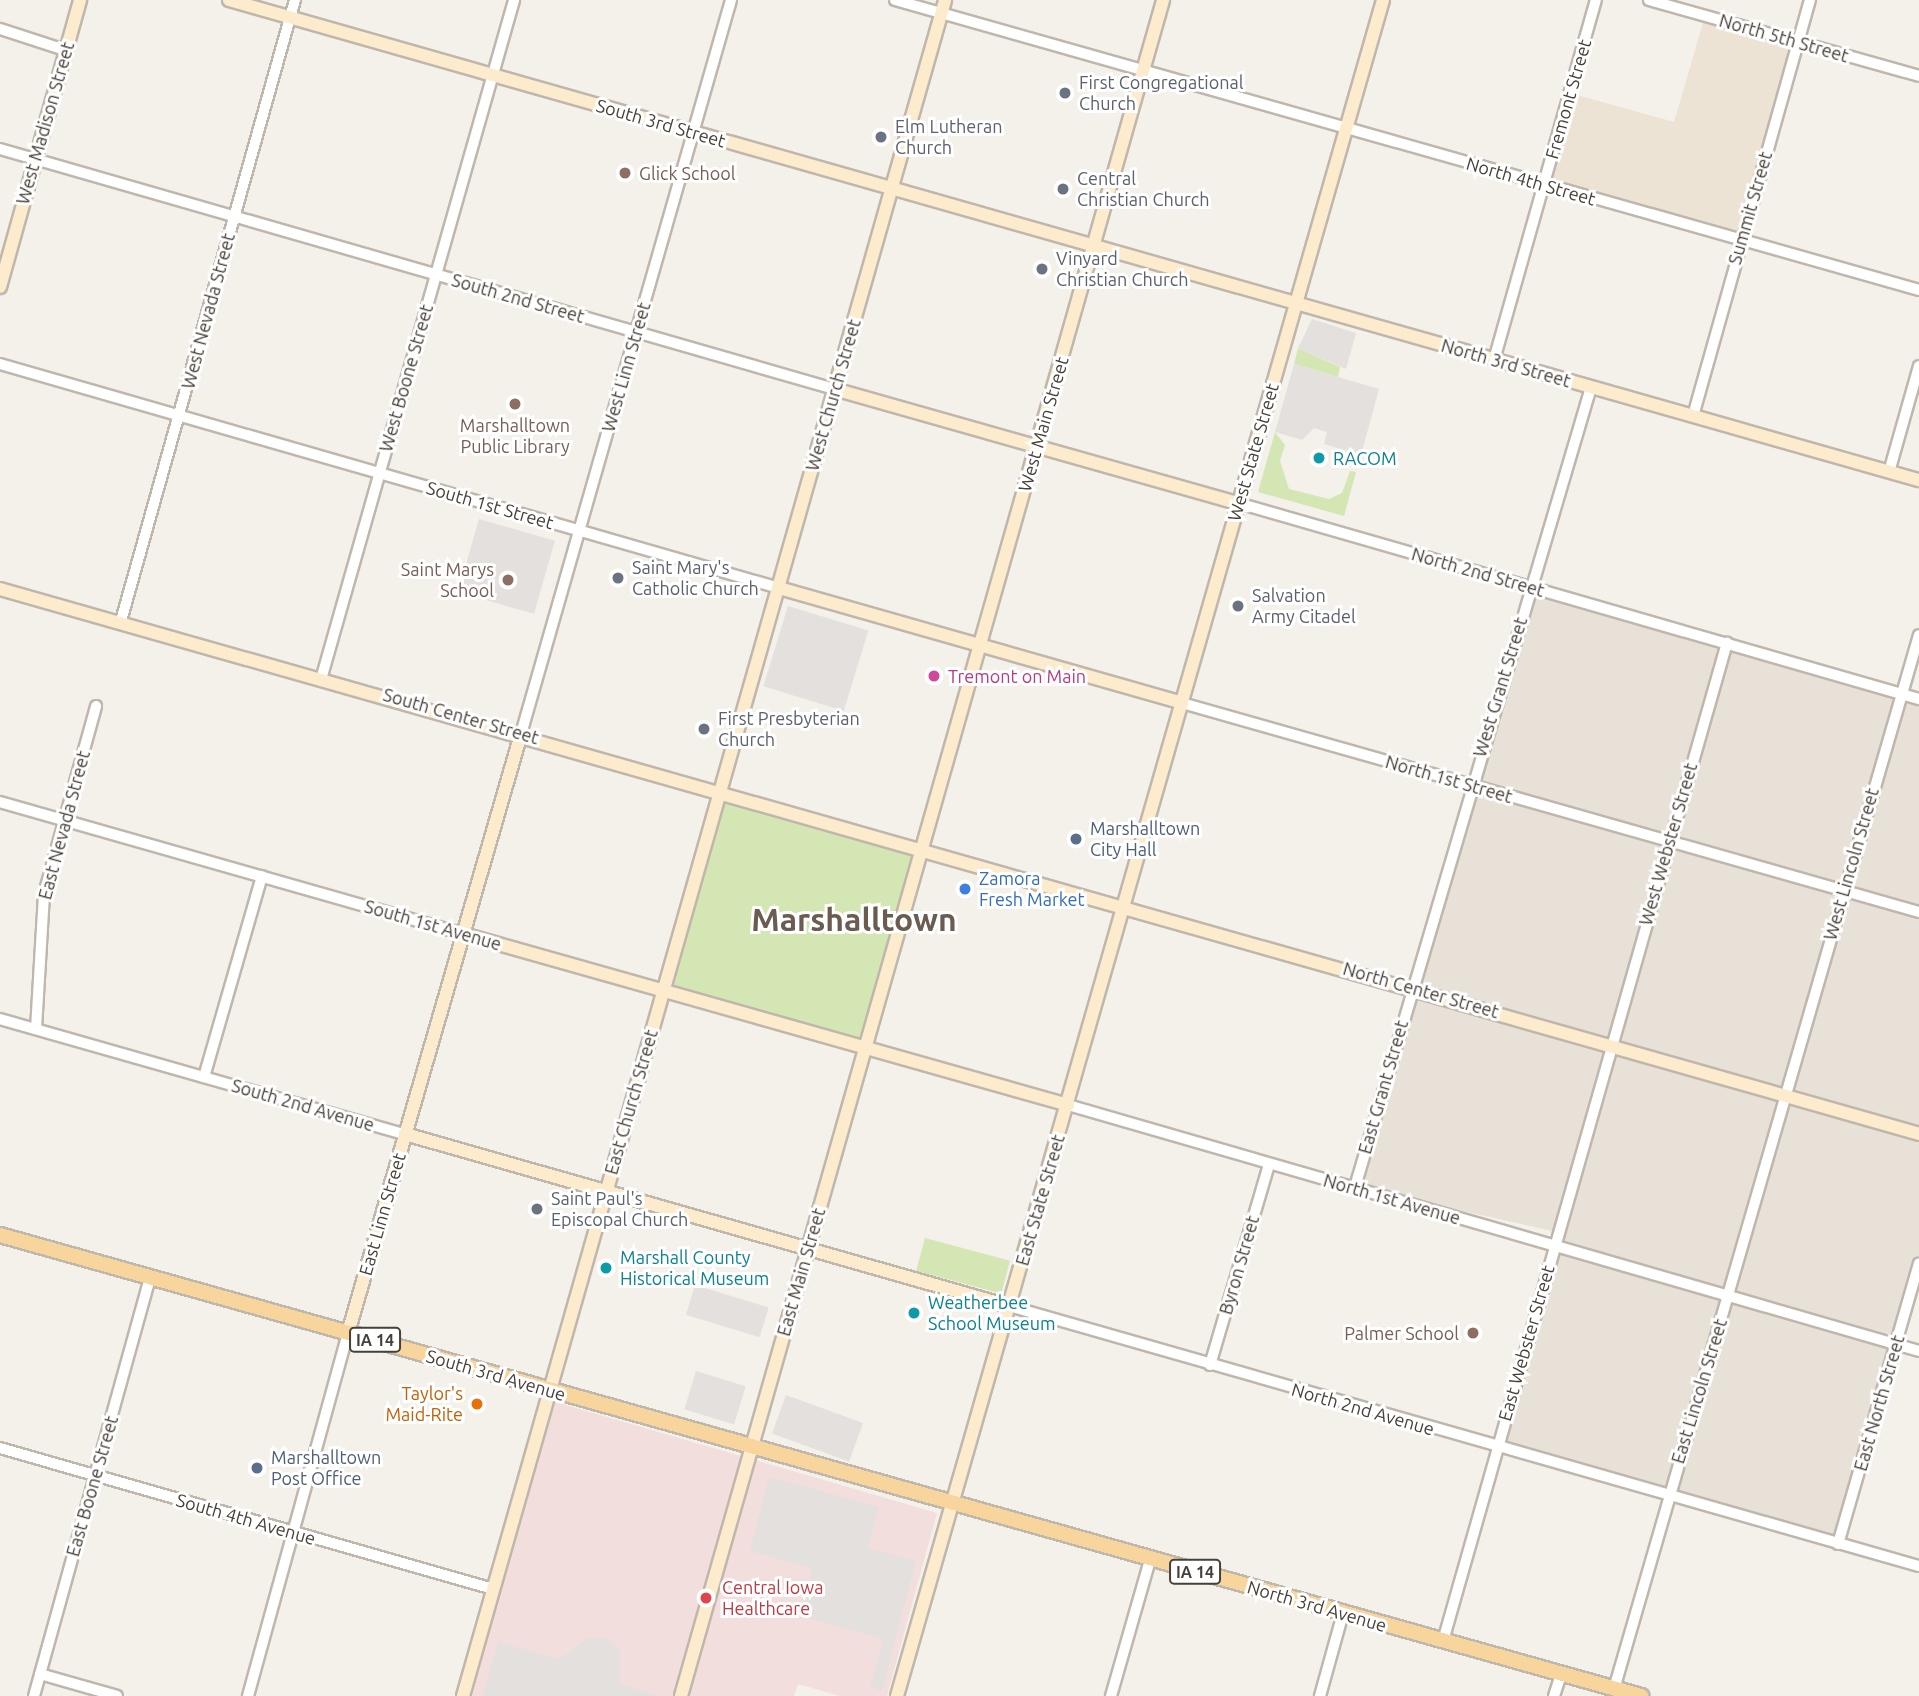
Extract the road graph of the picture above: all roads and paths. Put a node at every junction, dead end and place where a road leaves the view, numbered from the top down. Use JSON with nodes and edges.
{"nodes":[{"id":1,"x":79,"y":0,"type":"edge"},
{"id":2,"x":229,"y":0,"type":"edge"},
{"id":3,"x":295,"y":0,"type":"edge"},
{"id":4,"x":514,"y":0,"type":"edge"},
{"id":5,"x":731,"y":0,"type":"edge"},
{"id":6,"x":895,"y":0,"type":"edge"},
{"id":7,"x":945,"y":0,"type":"edge"},
{"id":8,"x":1163,"y":0,"type":"edge"},
{"id":9,"x":1383,"y":0,"type":"edge"},
{"id":10,"x":1596,"y":0,"type":"edge"},
{"id":11,"x":1649,"y":0,"type":"edge"},
{"id":12,"x":1810,"y":0,"type":"edge"},
{"id":13,"x":941,"y":13,"type":"junction"},
{"id":14,"x":290,"y":17,"type":"junction"},
{"id":15,"x":0,"y":29,"type":"edge"},
{"id":16,"x":1798,"y":43,"type":"junction"},
{"id":17,"x":65,"y":50,"type":"junction"},
{"id":18,"x":1143,"y":71,"type":"junction"},
{"id":19,"x":492,"y":75,"type":"junction"},
{"id":20,"x":1919,"y":76,"type":"edge"},
{"id":21,"x":1347,"y":129,"type":"junction"},
{"id":22,"x":693,"y":132,"type":"junction"},
{"id":23,"x":0,"y":149,"type":"edge"},
{"id":24,"x":34,"y":159,"type":"junction"},
{"id":25,"x":1544,"y":185,"type":"junction"},
{"id":26,"x":891,"y":189,"type":"junction"},
{"id":27,"x":234,"y":216,"type":"junction"},
{"id":28,"x":1740,"y":240,"type":"junction"},
{"id":29,"x":1093,"y":246,"type":"junction"},
{"id":30,"x":436,"y":275,"type":"junction"},
{"id":31,"x":0,"y":287,"type":"edge"},
{"id":32,"x":1919,"y":290,"type":"edge"},
{"id":33,"x":1296,"y":304,"type":"junction"},
{"id":34,"x":636,"y":332,"type":"junction"},
{"id":35,"x":1494,"y":360,"type":"junction"},
{"id":36,"x":0,"y":364,"type":"edge"},
{"id":37,"x":1919,"y":366,"type":"edge"},
{"id":38,"x":1591,"y":387,"type":"junction"},
{"id":39,"x":834,"y":389,"type":"junction"},
{"id":40,"x":179,"y":415,"type":"junction"},
{"id":41,"x":1693,"y":416,"type":"junction"},
{"id":42,"x":1037,"y":447,"type":"junction"},
{"id":43,"x":1889,"y":472,"type":"junction"},
{"id":44,"x":380,"y":473,"type":"junction"},
{"id":45,"x":1919,"y":480,"type":"edge"},
{"id":46,"x":1238,"y":503,"type":"junction"},
{"id":47,"x":580,"y":530,"type":"junction"},
{"id":48,"x":779,"y":587,"type":"junction"},
{"id":49,"x":1531,"y":587,"type":"junction"},
{"id":50,"x":0,"y":589,"type":"edge"},
{"id":51,"x":121,"y":621,"type":"dead end"},
{"id":52,"x":1919,"y":635,"type":"edge"},
{"id":53,"x":1727,"y":643,"type":"junction"},
{"id":54,"x":980,"y":645,"type":"junction"},
{"id":55,"x":322,"y":676,"type":"junction"},
{"id":56,"x":1900,"y":693,"type":"junction"},
{"id":57,"x":1919,"y":699,"type":"edge"},
{"id":58,"x":1182,"y":703,"type":"junction"},
{"id":59,"x":96,"y":706,"type":"dead end"},
{"id":60,"x":521,"y":734,"type":"junction"},
{"id":61,"x":1471,"y":785,"type":"junction"},
{"id":62,"x":718,"y":790,"type":"junction"},
{"id":63,"x":0,"y":802,"type":"edge"},
{"id":64,"x":64,"y":820,"type":"junction"},
{"id":65,"x":1669,"y":841,"type":"junction"},
{"id":66,"x":922,"y":848,"type":"junction"},
{"id":67,"x":262,"y":876,"type":"junction"},
{"id":68,"x":1844,"y":890,"type":"junction"},
{"id":69,"x":1125,"y":906,"type":"junction"},
{"id":70,"x":1919,"y":912,"type":"edge"},
{"id":71,"x":463,"y":934,"type":"junction"},
{"id":72,"x":1410,"y":987,"type":"junction"},
{"id":73,"x":662,"y":990,"type":"junction"},
{"id":74,"x":0,"y":1018,"type":"edge"},
{"id":75,"x":36,"y":1029,"type":"junction"},
{"id":76,"x":1610,"y":1045,"type":"junction"},
{"id":77,"x":865,"y":1048,"type":"junction"},
{"id":78,"x":204,"y":1077,"type":"junction"},
{"id":79,"x":1785,"y":1094,"type":"junction"},
{"id":80,"x":1068,"y":1105,"type":"junction"},
{"id":81,"x":405,"y":1134,"type":"junction"},
{"id":82,"x":1919,"y":1134,"type":"edge"},
{"id":83,"x":1269,"y":1164,"type":"junction"},
{"id":84,"x":1354,"y":1187,"type":"junction"},
{"id":85,"x":605,"y":1191,"type":"junction"},
{"id":86,"x":0,"y":1235,"type":"edge"},
{"id":87,"x":1553,"y":1246,"type":"junction"},
{"id":88,"x":807,"y":1249,"type":"junction"},
{"id":89,"x":1919,"y":1263,"type":"edge"},
{"id":90,"x":150,"y":1277,"type":"junction"},
{"id":91,"x":1728,"y":1293,"type":"junction"},
{"id":92,"x":1009,"y":1306,"type":"junction"},
{"id":93,"x":348,"y":1333,"type":"junction"},
{"id":94,"x":1896,"y":1344,"type":"junction"},
{"id":95,"x":1919,"y":1351,"type":"edge"},
{"id":96,"x":1210,"y":1365,"type":"junction"},
{"id":97,"x":548,"y":1390,"type":"junction"},
{"id":98,"x":750,"y":1447,"type":"junction"},
{"id":99,"x":1497,"y":1447,"type":"junction"},
{"id":100,"x":0,"y":1448,"type":"edge"},
{"id":101,"x":95,"y":1475,"type":"junction"},
{"id":102,"x":1668,"y":1495,"type":"junction"},
{"id":103,"x":950,"y":1505,"type":"junction"},
{"id":104,"x":293,"y":1532,"type":"junction"},
{"id":105,"x":1838,"y":1544,"type":"junction"},
{"id":106,"x":1150,"y":1560,"type":"junction"},
{"id":107,"x":1919,"y":1566,"type":"edge"},
{"id":108,"x":493,"y":1590,"type":"junction"},
{"id":109,"x":1343,"y":1613,"type":"junction"},
{"id":110,"x":1443,"y":1641,"type":"junction"},
{"id":111,"x":40,"y":1674,"type":"junction"},
{"id":112,"x":1560,"y":1674,"type":"junction"},
{"id":113,"x":1614,"y":1689,"type":"junction"},
{"id":114,"x":34,"y":1696,"type":"edge"},
{"id":115,"x":117,"y":1696,"type":"edge"},
{"id":116,"x":248,"y":1696,"type":"edge"},
{"id":117,"x":463,"y":1696,"type":"edge"},
{"id":118,"x":681,"y":1696,"type":"edge"},
{"id":119,"x":897,"y":1696,"type":"edge"},
{"id":120,"x":1111,"y":1696,"type":"edge"},
{"id":121,"x":1320,"y":1696,"type":"edge"},
{"id":122,"x":1554,"y":1696,"type":"edge"},
{"id":123,"x":1641,"y":1696,"type":"edge"}],
"edges":[{"from":1,"to":17,"type":"street","name":"West Madison Street"},
{"from":2,"to":14,"type":"street","name":"South 3rd Street"},
{"from":3,"to":14,"type":"street","name":"West Nevada Street"},
{"from":4,"to":19,"type":"street","name":"West Boone Street"},
{"from":5,"to":22,"type":"street","name":"West Linn Street"},
{"from":6,"to":13,"type":"street","name":"North 4th Street"},
{"from":7,"to":13,"type":"street","name":"West Church Street"},
{"from":8,"to":18,"type":"street","name":"West Main Street"},
{"from":9,"to":21,"type":"street","name":"West State Street"},
{"from":10,"to":25,"type":"street","name":"Fremont Street"},
{"from":11,"to":16,"type":"street","name":"North 5th Street"},
{"from":12,"to":16,"type":"street","name":"Summit Street"},
{"from":13,"to":18,"type":"street","name":"North 4th Street"},
{"from":13,"to":26,"type":"street","name":"West Church Street"},
{"from":14,"to":19,"type":"street","name":"South 3rd Street"},
{"from":14,"to":27,"type":"street","name":"West Nevada Street"},
{"from":15,"to":17,"type":"street"},
{"from":16,"to":20,"type":"street","name":"North 5th Street"},
{"from":16,"to":28,"type":"street","name":"Summit Street"},
{"from":17,"to":24,"type":"street","name":"West Madison Street"},
{"from":18,"to":21,"type":"street","name":"North 4th Street"},
{"from":18,"to":29,"type":"street","name":"West Main Street"},
{"from":19,"to":22,"type":"street","name":"South 3rd Street"},
{"from":19,"to":30,"type":"street","name":"West Boone Street"},
{"from":21,"to":25,"type":"street","name":"North 4th Street"},
{"from":21,"to":33,"type":"street","name":"West State Street"},
{"from":22,"to":26,"type":"street","name":"South 3rd Street"},
{"from":22,"to":34,"type":"street","name":"West Linn Street"},
{"from":23,"to":24,"type":"street","name":"South 2nd Street"},
{"from":24,"to":27,"type":"street","name":"South 2nd Street"},
{"from":24,"to":31,"type":"street","name":"West Madison Street"},
{"from":25,"to":28,"type":"street","name":"North 4th Street"},
{"from":25,"to":35,"type":"street","name":"Fremont Street"},
{"from":26,"to":29,"type":"street","name":"South 3rd Street"},
{"from":26,"to":39,"type":"street","name":"West Church Street"},
{"from":27,"to":30,"type":"street","name":"South 2nd Street"},
{"from":27,"to":40,"type":"street","name":"West Nevada Street"},
{"from":28,"to":32,"type":"street","name":"North 4th Street"},
{"from":28,"to":41,"type":"street","name":"Summit Street"},
{"from":29,"to":33,"type":"street","name":"North 3rd Street"},
{"from":29,"to":42,"type":"street","name":"West Main Street"},
{"from":30,"to":34,"type":"street","name":"South 2nd Street"},
{"from":30,"to":44,"type":"street","name":"West Boone Street"},
{"from":33,"to":35,"type":"street","name":"North 3rd Street"},
{"from":33,"to":46,"type":"street","name":"West State Street"},
{"from":34,"to":39,"type":"street","name":"South 2nd Street"},
{"from":34,"to":47,"type":"street","name":"West Linn Street"},
{"from":35,"to":38,"type":"street","name":"North 3rd Street"},
{"from":36,"to":40,"type":"street","name":"South 1st Street"},
{"from":37,"to":43,"type":"street"},
{"from":38,"to":41,"type":"street","name":"North 3rd Street"},
{"from":38,"to":49,"type":"street","name":"West Grant Street"},
{"from":39,"to":42,"type":"street","name":"South 2nd Street"},
{"from":39,"to":48,"type":"street","name":"West Church Street"},
{"from":40,"to":44,"type":"street","name":"South 1st Street"},
{"from":40,"to":51,"type":"street","name":"West Nevada Street"},
{"from":41,"to":43,"type":"street","name":"North 3rd Street"},
{"from":42,"to":46,"type":"street","name":"North 2nd Street"},
{"from":42,"to":54,"type":"street","name":"West Main Street"},
{"from":43,"to":45,"type":"street","name":"North 3rd Street"},
{"from":44,"to":47,"type":"street","name":"South 1st Street"},
{"from":44,"to":55,"type":"street","name":"West Boone Street"},
{"from":46,"to":49,"type":"street","name":"North 2nd Street"},
{"from":46,"to":58,"type":"street","name":"West State Street"},
{"from":47,"to":48,"type":"street","name":"South 1st Street"},
{"from":47,"to":60,"type":"street","name":"West Linn Street"},
{"from":48,"to":54,"type":"street","name":"South 1st Street"},
{"from":48,"to":62,"type":"street","name":"West Church Street"},
{"from":49,"to":53,"type":"street","name":"North 2nd Street"},
{"from":49,"to":61,"type":"street","name":"West Grant Street"},
{"from":50,"to":55,"type":"street","name":"South Center Street"},
{"from":52,"to":56,"type":"street","name":"West Lincoln Street"},
{"from":53,"to":56,"type":"street","name":"North 2nd Street"},
{"from":53,"to":65,"type":"street","name":"West Webster Street"},
{"from":54,"to":58,"type":"street","name":"North 1st Street"},
{"from":54,"to":66,"type":"street","name":"West Main Street"},
{"from":55,"to":60,"type":"street","name":"South Center Street"},
{"from":56,"to":57,"type":"street","name":"North 2nd Street"},
{"from":56,"to":68,"type":"street","name":"West Lincoln Street"},
{"from":58,"to":61,"type":"street","name":"North 1st Street"},
{"from":58,"to":69,"type":"street","name":"West State Street"},
{"from":59,"to":64,"type":"street","name":"East Nevada Street"},
{"from":60,"to":62,"type":"street","name":"South Center Street"},
{"from":60,"to":71,"type":"street","name":"East Linn Street"},
{"from":61,"to":65,"type":"street","name":"North 1st Street"},
{"from":61,"to":72,"type":"street","name":"West Grant Street"},
{"from":62,"to":66,"type":"street","name":"South Center Street"},
{"from":62,"to":73,"type":"street","name":"East Church Street"},
{"from":63,"to":64,"type":"street","name":"South 1st Avenue"},
{"from":64,"to":67,"type":"street","name":"South 1st Avenue"},
{"from":64,"to":75,"type":"street","name":"East Nevada Street"},
{"from":65,"to":68,"type":"street","name":"North 1st Street"},
{"from":65,"to":76,"type":"street","name":"West Webster Street"},
{"from":66,"to":69,"type":"street","name":"North Center Street"},
{"from":66,"to":77,"type":"street","name":"East Main Street"},
{"from":67,"to":71,"type":"street","name":"South 1st Avenue"},
{"from":67,"to":78,"type":"street"},
{"from":68,"to":70,"type":"street","name":"North 1st Street"},
{"from":68,"to":79,"type":"street","name":"West Lincoln Street"},
{"from":69,"to":72,"type":"street","name":"North Center Street"},
{"from":69,"to":80,"type":"street","name":"East State Street"},
{"from":71,"to":73,"type":"street","name":"South 1st Avenue"},
{"from":71,"to":81,"type":"street","name":"East Linn Street"},
{"from":72,"to":76,"type":"street","name":"North Center Street"},
{"from":72,"to":84,"type":"street","name":"East Grant Street"},
{"from":73,"to":77,"type":"street","name":"South 1st Avenue"},
{"from":73,"to":85,"type":"street","name":"East Church Street"},
{"from":74,"to":75,"type":"street","name":"South 2nd Avenue"},
{"from":75,"to":78,"type":"street","name":"South 2nd Avenue"},
{"from":76,"to":79,"type":"street","name":"North Center Street"},
{"from":76,"to":87,"type":"street","name":"East Webster Street"},
{"from":77,"to":80,"type":"street","name":"North 1st Avenue"},
{"from":77,"to":88,"type":"street","name":"East Main Street"},
{"from":78,"to":81,"type":"street","name":"South 2nd Avenue"},
{"from":79,"to":82,"type":"street","name":"North Center Street"},
{"from":79,"to":91,"type":"street","name":"East Lincoln Street"},
{"from":80,"to":83,"type":"street","name":"North 1st Avenue"},
{"from":80,"to":92,"type":"street","name":"East State Street"},
{"from":81,"to":85,"type":"street","name":"South 2nd Avenue"},
{"from":81,"to":93,"type":"street","name":"East Linn Street"},
{"from":83,"to":84,"type":"street","name":"North 1st Avenue"},
{"from":83,"to":96,"type":"street","name":"Byron Street"},
{"from":84,"to":87,"type":"street","name":"North 1st Avenue"},
{"from":85,"to":88,"type":"street","name":"South 2nd Avenue"},
{"from":85,"to":97,"type":"street","name":"East Church Street"},
{"from":86,"to":90,"type":"main road","name":"South 3rd Avenue","number":"IA 14"},
{"from":87,"to":91,"type":"street","name":"North 1st Avenue"},
{"from":87,"to":99,"type":"street","name":"East Webster Street"},
{"from":88,"to":92,"type":"street","name":"North 2nd Avenue"},
{"from":88,"to":98,"type":"street","name":"East Main Street"},
{"from":89,"to":94,"type":"street","name":"East North Street"},
{"from":90,"to":93,"type":"main road","name":"South 3rd Avenue","number":"IA 14"},
{"from":90,"to":101,"type":"street","name":"East Boone Street"},
{"from":91,"to":94,"type":"street","name":"North 1st Avenue"},
{"from":91,"to":102,"type":"street","name":"East Lincoln Street"},
{"from":92,"to":96,"type":"street","name":"North 2nd Avenue"},
{"from":92,"to":103,"type":"street","name":"East State Street"},
{"from":93,"to":97,"type":"main road","name":"South 3rd Avenue","number":"IA 14"},
{"from":93,"to":104,"type":"street","name":"East Linn Street"},
{"from":94,"to":95,"type":"street","name":"North 1st Avenue"},
{"from":94,"to":105,"type":"street","name":"East North Street"},
{"from":96,"to":99,"type":"street","name":"North 2nd Avenue"},
{"from":97,"to":98,"type":"main road","name":"South 3rd Avenue","number":"IA 14"},
{"from":97,"to":108,"type":"street","name":"East Church Street"},
{"from":98,"to":103,"type":"main road","name":"North 3rd Avenue","number":"IA 14"},
{"from":98,"to":118,"type":"street","name":"East Main Street"},
{"from":99,"to":102,"type":"street","name":"North 2nd Avenue"},
{"from":99,"to":110,"type":"street","name":"East Webster Street"},
{"from":100,"to":101,"type":"street","name":"South 4th Avenue"},
{"from":101,"to":104,"type":"street","name":"South 4th Avenue"},
{"from":101,"to":111,"type":"street","name":"East Boone Street"},
{"from":102,"to":105,"type":"street","name":"North 2nd Avenue"},
{"from":102,"to":113,"type":"street","name":"East Lincoln Street"},
{"from":103,"to":106,"type":"main road","name":"North 3rd Avenue","number":"IA 14"},
{"from":103,"to":119,"type":"street","name":"East State Street"},
{"from":104,"to":108,"type":"street","name":"South 4th Avenue"},
{"from":104,"to":116,"type":"street","name":"East Linn Street"},
{"from":105,"to":107,"type":"street","name":"North 2nd Avenue"},
{"from":106,"to":109,"type":"main road","name":"North 3rd Avenue","number":"IA 14"},
{"from":106,"to":120,"type":"street"},
{"from":108,"to":117,"type":"street","name":"East Church Street"},
{"from":109,"to":110,"type":"main road","name":"North 3rd Avenue","number":"IA 14"},
{"from":109,"to":121,"type":"street"},
{"from":110,"to":112,"type":"main road","name":"North 3rd Avenue","number":"IA 14"},
{"from":111,"to":114,"type":"street","name":"East Boone Street"},
{"from":111,"to":115,"type":"street"},
{"from":112,"to":113,"type":"main road","name":"North 3rd Avenue","number":"IA 14"},
{"from":112,"to":122,"type":"street"},
{"from":113,"to":123,"type":"main road","name":"North 3rd Avenue","number":"IA 14"}]}
